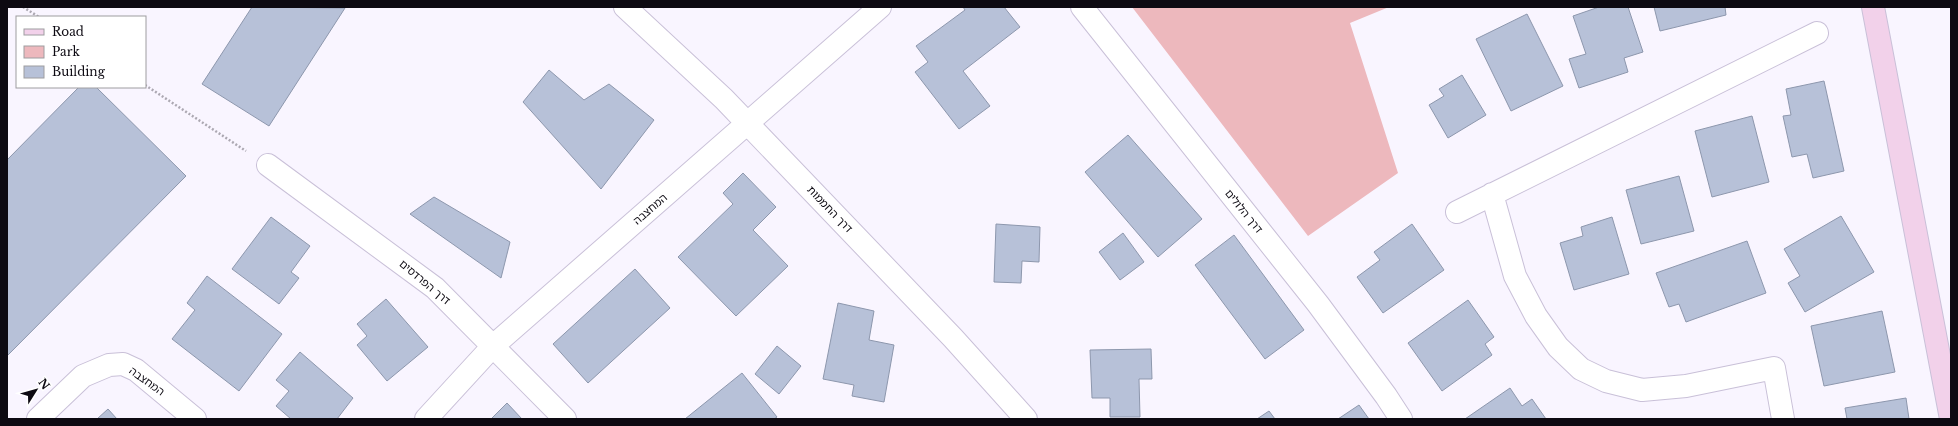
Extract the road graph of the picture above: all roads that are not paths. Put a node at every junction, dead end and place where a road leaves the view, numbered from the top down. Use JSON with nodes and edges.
{"nodes":[{"id":1,"x":625,"y":7,"type":"edge"},
{"id":2,"x":880,"y":7,"type":"edge"},
{"id":3,"x":1082,"y":7,"type":"edge"},
{"id":4,"x":1873,"y":7,"type":"edge"},
{"id":5,"x":1817,"y":33,"type":"dead end"},
{"id":6,"x":748,"y":123,"type":"junction"},
{"id":7,"x":268,"y":165,"type":"road end"},
{"id":8,"x":1492,"y":194,"type":"junction"},
{"id":9,"x":1457,"y":212,"type":"dead end"},
{"id":10,"x":494,"y":346,"type":"junction"},
{"id":11,"x":38,"y":419,"type":"edge"},
{"id":12,"x":195,"y":419,"type":"edge"},
{"id":13,"x":426,"y":419,"type":"edge"},
{"id":14,"x":565,"y":419,"type":"edge"},
{"id":15,"x":1026,"y":419,"type":"edge"},
{"id":16,"x":1401,"y":419,"type":"edge"},
{"id":17,"x":1783,"y":419,"type":"edge"},
{"id":18,"x":1950,"y":419,"type":"edge"}],
"edges":[{"from":1,"to":6,"type":"street","name":"דרך החממות"},
{"from":2,"to":6,"type":"street","name":"המחצבה"},
{"from":3,"to":16,"type":"street","name":"דרך הלולים"},
{"from":4,"to":18,"type":"main road"},
{"from":5,"to":8,"type":"street"},
{"from":6,"to":10,"type":"street","name":"המחצבה"},
{"from":6,"to":15,"type":"street","name":"דרך החממות"},
{"from":7,"to":10,"type":"street","name":"דרך הפרדסים"},
{"from":8,"to":9,"type":"street"},
{"from":8,"to":17,"type":"street"},
{"from":10,"to":13,"type":"street","name":"המחצבה"},
{"from":10,"to":14,"type":"street","name":"דרך הפרדסים"},
{"from":11,"to":12,"type":"street","name":"המחצבה"}]}
